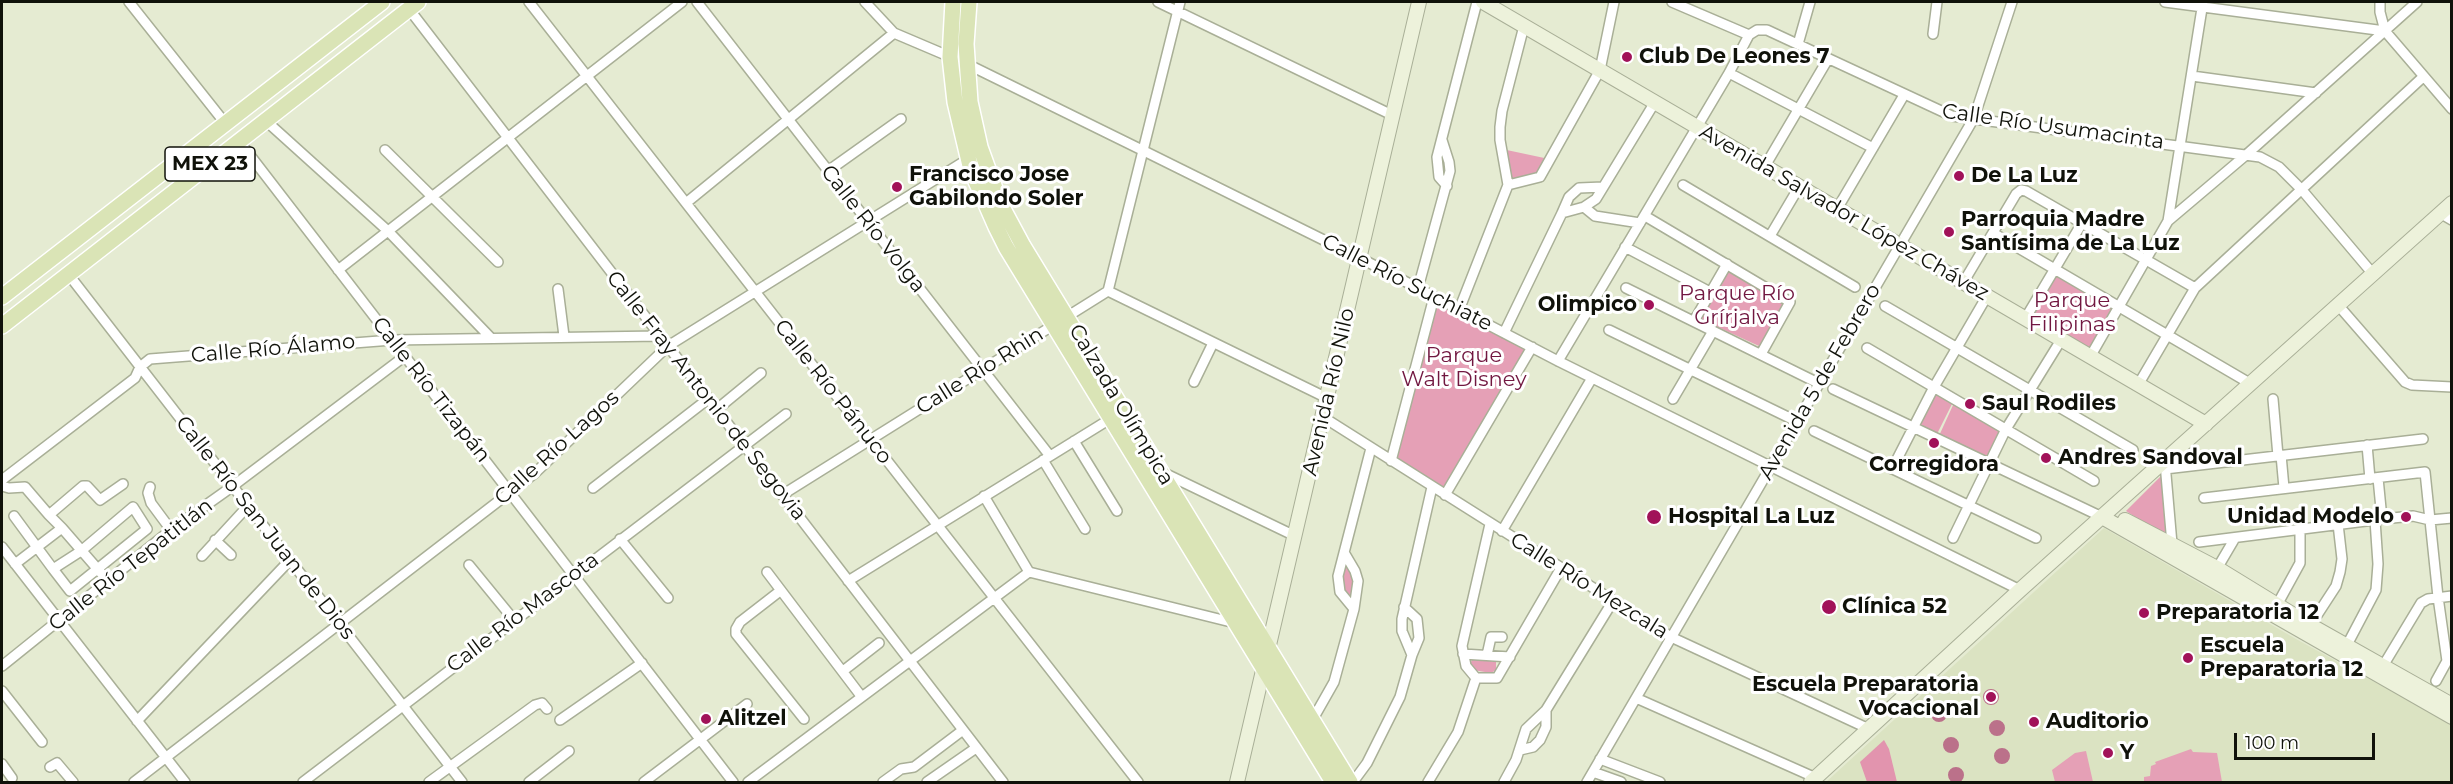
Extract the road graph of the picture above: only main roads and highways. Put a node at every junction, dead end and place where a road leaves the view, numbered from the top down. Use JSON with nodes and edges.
{"nodes":[{"id":1,"x":382,"y":2,"type":"edge"},
{"id":2,"x":953,"y":2,"type":"edge"},
{"id":3,"x":969,"y":2,"type":"edge"},
{"id":4,"x":410,"y":8,"type":"edge"},
{"id":5,"x":350,"y":27,"type":"junction"},
{"id":6,"x":2,"y":297,"type":"edge"},
{"id":7,"x":2,"y":326,"type":"edge"},
{"id":8,"x":1332,"y":783,"type":"edge"},
{"id":9,"x":1352,"y":783,"type":"edge"}],
"edges":[{"from":1,"to":5,"type":"main road","number":"MEX 23"},
{"from":2,"to":8,"type":"main road","name":"Calzada Olímpica"},
{"from":3,"to":9,"type":"main road","name":"Calzada Olímpica"},
{"from":4,"to":5,"type":"main road"},
{"from":4,"to":7,"type":"main road","number":"MEX 23"},
{"from":5,"to":6,"type":"main road","number":"MEX 23"}]}
